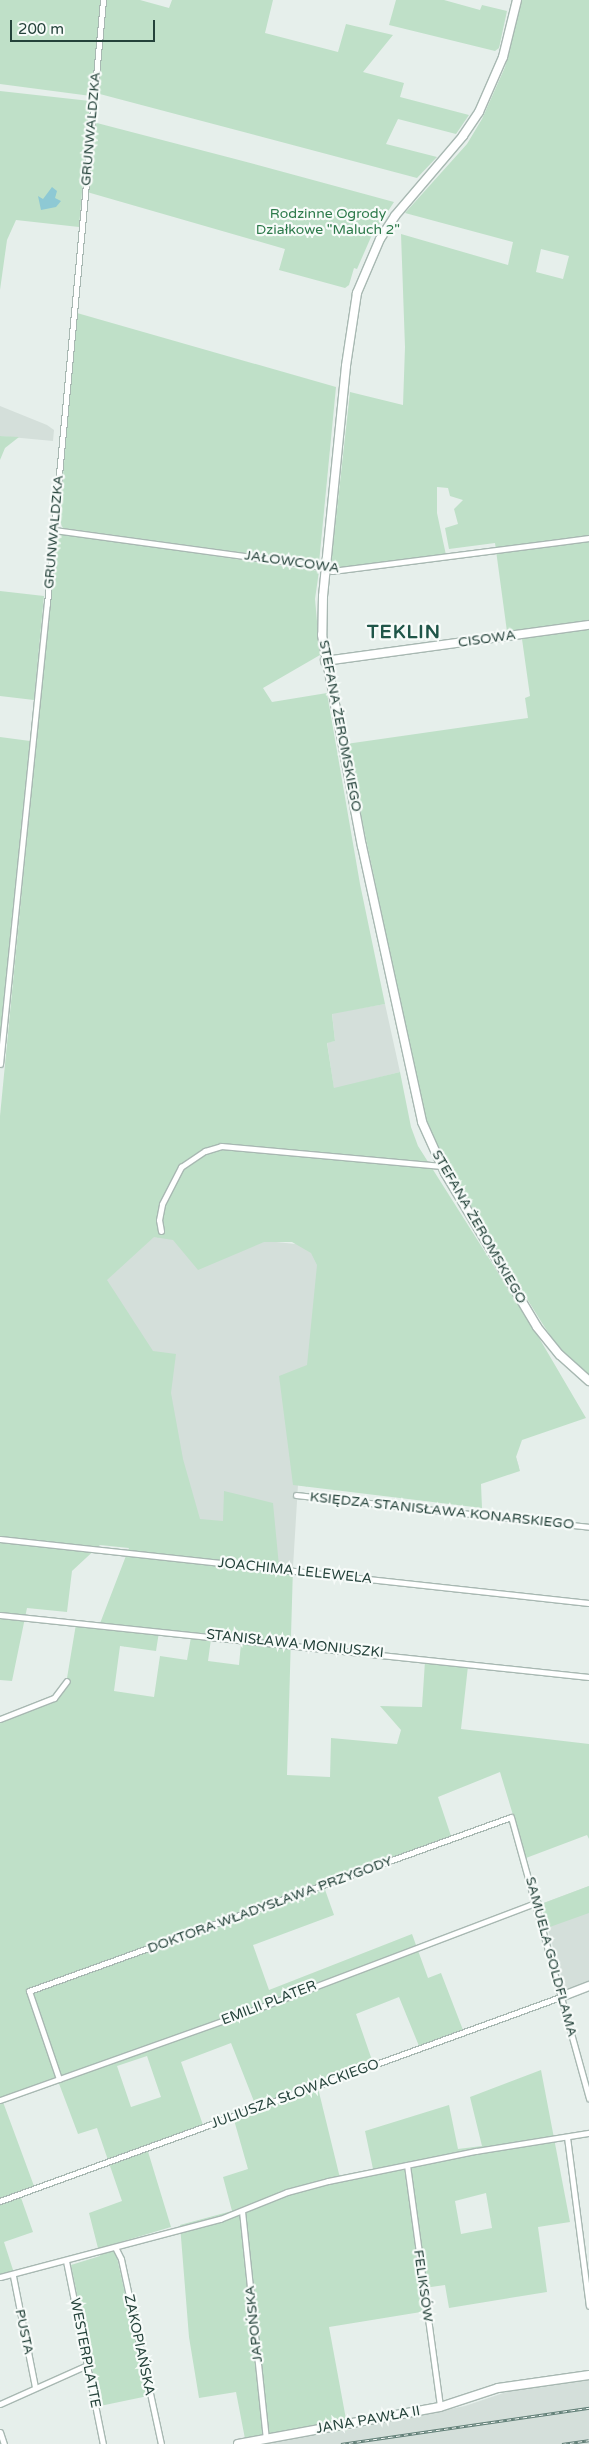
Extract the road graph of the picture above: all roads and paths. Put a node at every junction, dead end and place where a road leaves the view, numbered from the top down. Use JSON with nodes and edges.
{"nodes":[{"id":1,"x":103,"y":0,"type":"edge"},
{"id":2,"x":517,"y":0,"type":"edge"},
{"id":3,"x":54,"y":530,"type":"junction"},
{"id":4,"x":589,"y":538,"type":"edge"},
{"id":5,"x":326,"y":569,"type":"junction"},
{"id":6,"x":589,"y":625,"type":"edge"},
{"id":7,"x":325,"y":661,"type":"junction"},
{"id":8,"x":0,"y":1064,"type":"edge"},
{"id":9,"x":442,"y":1166,"type":"junction"},
{"id":10,"x":161,"y":1231,"type":"dead end"},
{"id":11,"x":589,"y":1381,"type":"edge"},
{"id":12,"x":296,"y":1495,"type":"dead end"},
{"id":13,"x":589,"y":1527,"type":"edge"},
{"id":14,"x":0,"y":1539,"type":"edge"},
{"id":15,"x":589,"y":1603,"type":"edge"},
{"id":16,"x":0,"y":1615,"type":"edge"},
{"id":17,"x":589,"y":1677,"type":"edge"},
{"id":18,"x":67,"y":1681,"type":"dead end"},
{"id":19,"x":0,"y":1719,"type":"edge"},
{"id":20,"x":511,"y":1817,"type":"joint"},
{"id":21,"x":537,"y":1902,"type":"junction"},
{"id":22,"x":589,"y":1986,"type":"edge"},
{"id":23,"x":563,"y":1996,"type":"junction"},
{"id":24,"x":59,"y":2079,"type":"junction"},
{"id":25,"x":589,"y":2098,"type":"edge"},
{"id":26,"x":0,"y":2100,"type":"edge"},
{"id":27,"x":589,"y":2134,"type":"edge"},
{"id":28,"x":568,"y":2137,"type":"junction"},
{"id":29,"x":407,"y":2165,"type":"junction"},
{"id":30,"x":0,"y":2201,"type":"edge"},
{"id":31,"x":242,"y":2211,"type":"junction"},
{"id":32,"x":115,"y":2247,"type":"junction"},
{"id":33,"x":66,"y":2261,"type":"junction"},
{"id":34,"x":13,"y":2276,"type":"junction"},
{"id":35,"x":0,"y":2277,"type":"edge"},
{"id":36,"x":589,"y":2306,"type":"edge"},
{"id":37,"x":87,"y":2365,"type":"junction"},
{"id":38,"x":589,"y":2375,"type":"edge"},
{"id":39,"x":36,"y":2387,"type":"junction"},
{"id":40,"x":0,"y":2404,"type":"edge"},
{"id":41,"x":440,"y":2407,"type":"junction"},
{"id":42,"x":0,"y":2432,"type":"edge"},
{"id":43,"x":266,"y":2438,"type":"junction"},
{"id":44,"x":4,"y":2444,"type":"edge"},
{"id":45,"x":103,"y":2444,"type":"edge"},
{"id":46,"x":160,"y":2444,"type":"edge"},
{"id":47,"x":238,"y":2444,"type":"edge"}],
"edges":[{"from":1,"to":3,"type":"street","name":"GRUNWALDZKA"},
{"from":2,"to":5,"type":"main road","name":"STEFANA ŻEROMSKIEGO"},
{"from":3,"to":5,"type":"street","name":"JAŁOWCOWA"},
{"from":3,"to":8,"type":"street","name":"GRUNWALDZKA"},
{"from":4,"to":5,"type":"street","name":"JAŁOWCOWA"},
{"from":5,"to":7,"type":"main road","name":"STEFANA ŻEROMSKIEGO"},
{"from":6,"to":7,"type":"main road","name":"CISOWA"},
{"from":7,"to":9,"type":"main road","name":"STEFANA ŻEROMSKIEGO"},
{"from":9,"to":10,"type":"street"},
{"from":9,"to":11,"type":"main road","name":"STEFANA ŻEROMSKIEGO"},
{"from":12,"to":13,"type":"street","name":"KSIĘDZA STANISŁAWA KONARSKIEGO"},
{"from":14,"to":15,"type":"street","name":"JOACHIMA LELEWELA"},
{"from":16,"to":17,"type":"street","name":"STANISŁAWA MONIUSZKI"},
{"from":18,"to":19,"type":"street"},
{"from":20,"to":21,"type":"street","name":"SAMUELA GOLDFLAMA"},
{"from":20,"to":24,"type":"street","name":"DOKTORA WŁADYSŁAWA PRZYGODY"},
{"from":21,"to":23,"type":"street","name":"SAMUELA GOLDFLAMA"},
{"from":21,"to":24,"type":"street","name":"EMILII PLATER"},
{"from":22,"to":23,"type":"main road","name":"JULIUSZA SŁOWACKIEGO"},
{"from":23,"to":25,"type":"street","name":"SAMUELA GOLDFLAMA"},
{"from":23,"to":30,"type":"street","name":"JULIUSZA SŁOWACKIEGO"},
{"from":24,"to":26,"type":"street","name":"EMILII PLATER"},
{"from":27,"to":28,"type":"street"},
{"from":28,"to":29,"type":"street"},
{"from":28,"to":36,"type":"street"},
{"from":29,"to":31,"type":"street"},
{"from":29,"to":41,"type":"street","name":"FELIKSÓW"},
{"from":31,"to":32,"type":"street"},
{"from":31,"to":43,"type":"street","name":"JAPOŃSKA"},
{"from":32,"to":33,"type":"street"},
{"from":32,"to":46,"type":"street","name":"ZAKOPIAŃSKA"},
{"from":33,"to":34,"type":"street"},
{"from":33,"to":37,"type":"street","name":"WESTERPLATTE"},
{"from":34,"to":35,"type":"street"},
{"from":34,"to":39,"type":"street","name":"PUSTA"},
{"from":37,"to":39,"type":"street"},
{"from":37,"to":45,"type":"street","name":"WESTERPLATTE"},
{"from":38,"to":41,"type":"main road","name":"JANA PAWŁA II"},
{"from":39,"to":40,"type":"street"},
{"from":41,"to":43,"type":"main road","name":"JANA PAWŁA II"},
{"from":42,"to":44,"type":"street"},
{"from":43,"to":47,"type":"main road","name":"JANA PAWŁA II"}]}
